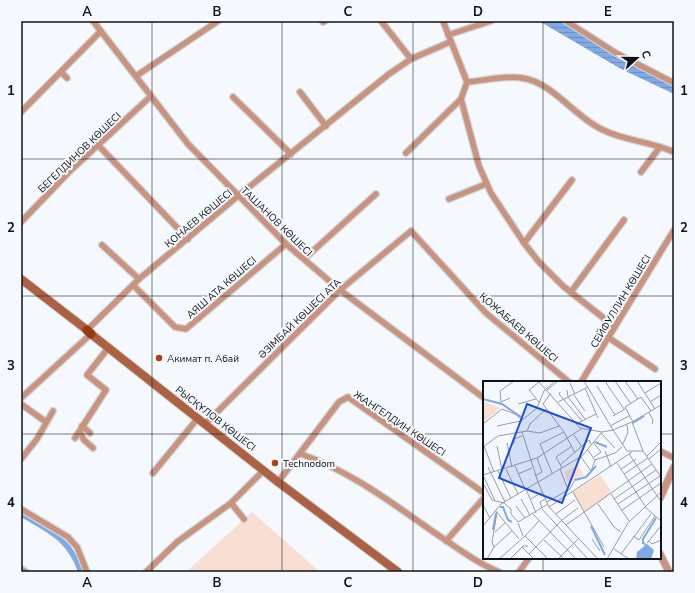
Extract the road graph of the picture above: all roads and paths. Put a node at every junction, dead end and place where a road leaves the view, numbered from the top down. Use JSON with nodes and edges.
{"nodes":[{"id":1,"x":93,"y":21,"type":"edge"},
{"id":2,"x":218,"y":21,"type":"edge"},
{"id":3,"x":381,"y":21,"type":"edge"},
{"id":4,"x":443,"y":21,"type":"edge"},
{"id":5,"x":491,"y":21,"type":"edge"},
{"id":6,"x":566,"y":21,"type":"edge"},
{"id":7,"x":101,"y":32,"type":"junction"},
{"id":8,"x":448,"y":35,"type":"junction"},
{"id":9,"x":450,"y":42,"type":"junction"},
{"id":10,"x":411,"y":59,"type":"junction"},
{"id":11,"x":61,"y":72,"type":"junction"},
{"id":12,"x":136,"y":76,"type":"junction"},
{"id":13,"x":67,"y":78,"type":"dead end"},
{"id":14,"x":467,"y":82,"type":"junction"},
{"id":15,"x":674,"y":82,"type":"edge"},
{"id":16,"x":300,"y":92,"type":"dead end"},
{"id":17,"x":150,"y":97,"type":"junction"},
{"id":18,"x":233,"y":98,"type":"dead end"},
{"id":19,"x":461,"y":99,"type":"junction"},
{"id":20,"x":21,"y":112,"type":"edge"},
{"id":21,"x":326,"y":126,"type":"junction"},
{"id":22,"x":98,"y":145,"type":"junction"},
{"id":23,"x":660,"y":147,"type":"junction"},
{"id":24,"x":674,"y":152,"type":"edge"},
{"id":25,"x":406,"y":153,"type":"dead end"},
{"id":26,"x":291,"y":154,"type":"junction"},
{"id":27,"x":641,"y":172,"type":"dead end"},
{"id":28,"x":572,"y":180,"type":"dead end"},
{"id":29,"x":486,"y":184,"type":"junction"},
{"id":30,"x":376,"y":194,"type":"dead end"},
{"id":31,"x":238,"y":196,"type":"junction"},
{"id":32,"x":450,"y":199,"type":"dead end"},
{"id":33,"x":624,"y":220,"type":"dead end"},
{"id":34,"x":21,"y":222,"type":"edge"},
{"id":35,"x":674,"y":230,"type":"edge"},
{"id":36,"x":411,"y":231,"type":"joint"},
{"id":37,"x":188,"y":239,"type":"junction"},
{"id":38,"x":524,"y":243,"type":"junction"},
{"id":39,"x":286,"y":244,"type":"junction"},
{"id":40,"x":102,"y":245,"type":"dead end"},
{"id":41,"x":304,"y":259,"type":"junction"},
{"id":42,"x":21,"y":279,"type":"edge"},
{"id":43,"x":139,"y":279,"type":"junction"},
{"id":44,"x":133,"y":285,"type":"junction"},
{"id":45,"x":340,"y":290,"type":"junction"},
{"id":46,"x":571,"y":292,"type":"junction"},
{"id":47,"x":615,"y":327,"type":"junction"},
{"id":48,"x":89,"y":332,"type":"junction"},
{"id":49,"x":609,"y":338,"type":"junction"},
{"id":50,"x":109,"y":347,"type":"junction"},
{"id":51,"x":655,"y":369,"type":"dead end"},
{"id":52,"x":568,"y":381,"type":"edge"},
{"id":53,"x":582,"y":381,"type":"edge"},
{"id":54,"x":22,"y":396,"type":"edge"},
{"id":55,"x":483,"y":397,"type":"edge"},
{"id":56,"x":21,"y":404,"type":"edge"},
{"id":57,"x":53,"y":411,"type":"dead end"},
{"id":58,"x":198,"y":418,"type":"junction"},
{"id":59,"x":46,"y":422,"type":"junction"},
{"id":60,"x":205,"y":424,"type":"junction"},
{"id":61,"x":82,"y":426,"type":"junction"},
{"id":62,"x":80,"y":432,"type":"junction"},
{"id":63,"x":90,"y":433,"type":"dead end"},
{"id":64,"x":75,"y":438,"type":"dead end"},
{"id":65,"x":93,"y":448,"type":"dead end"},
{"id":66,"x":661,"y":452,"type":"edge"},
{"id":67,"x":301,"y":454,"type":"junction"},
{"id":68,"x":674,"y":458,"type":"edge"},
{"id":69,"x":21,"y":459,"type":"edge"},
{"id":70,"x":674,"y":467,"type":"edge"},
{"id":71,"x":264,"y":470,"type":"junction"},
{"id":72,"x":153,"y":473,"type":"dead end"},
{"id":73,"x":278,"y":482,"type":"junction"},
{"id":74,"x":483,"y":492,"type":"edge"},
{"id":75,"x":661,"y":496,"type":"edge"},
{"id":76,"x":483,"y":499,"type":"edge"},
{"id":77,"x":231,"y":503,"type":"junction"},
{"id":78,"x":21,"y":509,"type":"edge"},
{"id":79,"x":244,"y":519,"type":"dead end"},
{"id":80,"x":446,"y":541,"type":"junction"},
{"id":81,"x":661,"y":556,"type":"edge"},
{"id":82,"x":528,"y":559,"type":"edge"},
{"id":83,"x":21,"y":568,"type":"edge"},
{"id":84,"x":26,"y":572,"type":"edge"},
{"id":85,"x":87,"y":572,"type":"edge"},
{"id":86,"x":146,"y":572,"type":"edge"},
{"id":87,"x":398,"y":572,"type":"edge"},
{"id":88,"x":500,"y":572,"type":"edge"},
{"id":89,"x":519,"y":572,"type":"edge"},
{"id":90,"x":669,"y":572,"type":"edge"}],
"edges":[{"from":1,"to":7,"type":"street","name":"ТАШАНОВ КӨШЕСІ"},
{"from":2,"to":12,"type":"street"},
{"from":3,"to":10,"type":"street"},
{"from":4,"to":8,"type":"street"},
{"from":5,"to":8,"type":"street"},
{"from":6,"to":15,"type":"street"},
{"from":7,"to":11,"type":"street"},
{"from":7,"to":12,"type":"street","name":"ТАШАНОВ КӨШЕСІ"},
{"from":8,"to":9,"type":"street"},
{"from":9,"to":10,"type":"street","name":"ҚОНАЕВ КӨШЕСІ"},
{"from":9,"to":14,"type":"street"},
{"from":10,"to":21,"type":"street","name":"ҚОНАЕВ КӨШЕСІ"},
{"from":11,"to":13,"type":"street"},
{"from":11,"to":20,"type":"street"},
{"from":12,"to":17,"type":"street","name":"ТАШАНОВ КӨШЕСІ"},
{"from":14,"to":19,"type":"street"},
{"from":14,"to":23,"type":"street"},
{"from":16,"to":21,"type":"street"},
{"from":17,"to":22,"type":"street","name":"БЕГЕЛДИНОВ КӨШЕСІ"},
{"from":17,"to":31,"type":"street","name":"ТАШАНОВ КӨШЕСІ"},
{"from":18,"to":26,"type":"street"},
{"from":19,"to":25,"type":"street"},
{"from":19,"to":29,"type":"street"},
{"from":21,"to":26,"type":"street","name":"ҚОНАЕВ КӨШЕСІ"},
{"from":22,"to":34,"type":"street","name":"БЕГЕЛДИНОВ КӨШЕСІ"},
{"from":22,"to":37,"type":"street"},
{"from":23,"to":24,"type":"street"},
{"from":23,"to":27,"type":"street"},
{"from":26,"to":31,"type":"street","name":"ҚОНАЕВ КӨШЕСІ"},
{"from":28,"to":38,"type":"street"},
{"from":29,"to":32,"type":"street"},
{"from":29,"to":38,"type":"street"},
{"from":30,"to":41,"type":"street"},
{"from":31,"to":37,"type":"street","name":"ҚОНАЕВ КӨШЕСІ"},
{"from":31,"to":39,"type":"street","name":"ТАШАНОВ КӨШЕСІ"},
{"from":33,"to":46,"type":"street"},
{"from":35,"to":47,"type":"street","name":"СЕЙФУЛЛИН КӨШЕСІ"},
{"from":36,"to":45,"type":"street","name":"ӘЗІМБАЙ КӨШЕСІ АТА"},
{"from":36,"to":52,"type":"street","name":"ҚОЖАБАЕВ КӨШЕСІ"},
{"from":37,"to":43,"type":"street","name":"ҚОНАЕВ КӨШЕСІ"},
{"from":38,"to":46,"type":"street"},
{"from":39,"to":41,"type":"street","name":"ТАШАНОВ КӨШЕСІ"},
{"from":39,"to":44,"type":"street","name":"АЯШ АТА КӨШЕСІ"},
{"from":40,"to":43,"type":"street"},
{"from":41,"to":45,"type":"street","name":"ТАШАНОВ КӨШЕСІ"},
{"from":42,"to":48,"type":"main road","name":"РЫСҚҰЛОВ КӨШЕСІ"},
{"from":43,"to":44,"type":"street","name":"ҚОНАЕВ КӨШЕСІ"},
{"from":44,"to":48,"type":"street","name":"ҚОНАЕВ КӨШЕСІ"},
{"from":45,"to":55,"type":"street","name":"ТАШАНОВ КӨШЕСІ"},
{"from":45,"to":60,"type":"street","name":"ӘЗІМБАЙ КӨШЕСІ АТА"},
{"from":46,"to":47,"type":"street"},
{"from":47,"to":49,"type":"street","name":"СЕЙФУЛЛИН КӨШЕСІ"},
{"from":48,"to":50,"type":"main road","name":"РЫСҚҰЛОВ КӨШЕСІ"},
{"from":48,"to":54,"type":"street","name":"ҚОНАЕВ КӨШЕСІ"},
{"from":49,"to":51,"type":"street"},
{"from":49,"to":53,"type":"street","name":"СЕЙФУЛЛИН КӨШЕСІ"},
{"from":50,"to":58,"type":"main road","name":"РЫСҚҰЛОВ КӨШЕСІ"},
{"from":50,"to":61,"type":"street"},
{"from":56,"to":59,"type":"street"},
{"from":57,"to":59,"type":"street"},
{"from":58,"to":60,"type":"main road","name":"РЫСҚҰЛОВ КӨШЕСІ"},
{"from":58,"to":72,"type":"street"},
{"from":59,"to":69,"type":"street"},
{"from":60,"to":71,"type":"main road","name":"РЫСҚҰЛОВ КӨШЕСІ"},
{"from":61,"to":62,"type":"street"},
{"from":61,"to":63,"type":"street"},
{"from":62,"to":64,"type":"street"},
{"from":62,"to":65,"type":"street"},
{"from":66,"to":68,"type":"street"},
{"from":67,"to":73,"type":"street","name":"ЖАНГЕЛДИН КӨШЕСІ"},
{"from":67,"to":74,"type":"street","name":"ЖАНГЕЛДИН КӨШЕСІ"},
{"from":67,"to":80,"type":"street"},
{"from":70,"to":75,"type":"street"},
{"from":71,"to":73,"type":"main road","name":"РЫСҚҰЛОВ КӨШЕСІ"},
{"from":71,"to":77,"type":"street"},
{"from":73,"to":87,"type":"main road","name":"РЫСҚҰЛОВ КӨШЕСІ"},
{"from":76,"to":80,"type":"street"},
{"from":77,"to":79,"type":"street"},
{"from":77,"to":86,"type":"street"},
{"from":78,"to":85,"type":"street"},
{"from":80,"to":88,"type":"street"},
{"from":81,"to":90,"type":"street"},
{"from":82,"to":89,"type":"street"},
{"from":83,"to":84,"type":"street"}]}
